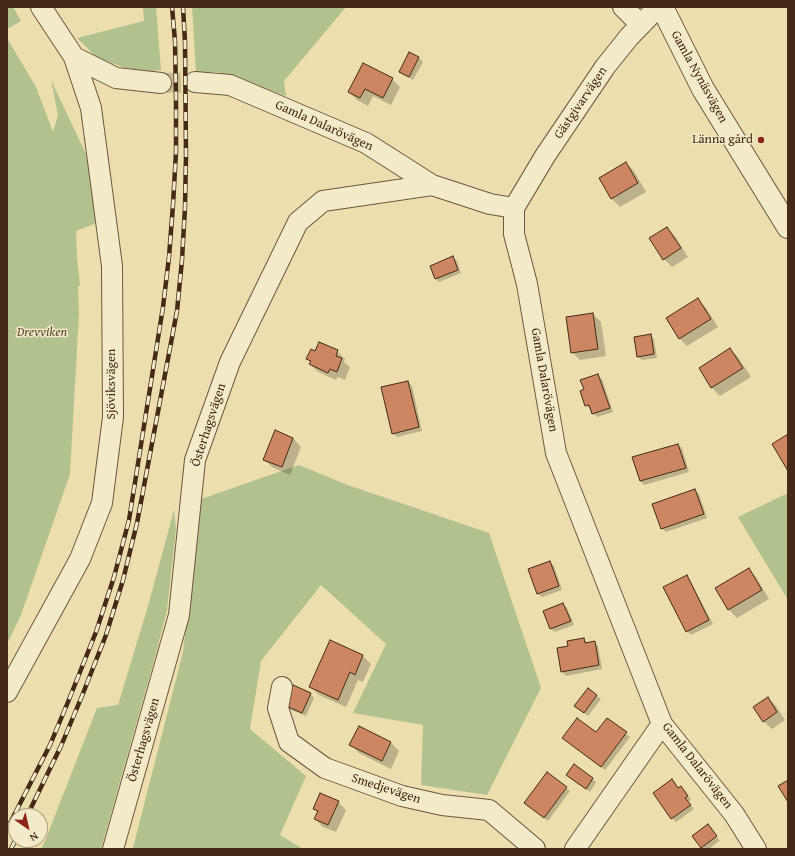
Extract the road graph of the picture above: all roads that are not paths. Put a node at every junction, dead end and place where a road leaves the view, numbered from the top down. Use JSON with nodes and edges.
{"nodes":[{"id":1,"x":42,"y":7,"type":"edge"},
{"id":2,"x":623,"y":7,"type":"edge"},
{"id":3,"x":658,"y":7,"type":"edge"},
{"id":4,"x":662,"y":7,"type":"edge"},
{"id":5,"x":641,"y":25,"type":"junction"},
{"id":6,"x":74,"y":57,"type":"junction"},
{"id":7,"x":195,"y":82,"type":"tunnel mouth"},
{"id":8,"x":161,"y":83,"type":"tunnel mouth"},
{"id":9,"x":432,"y":185,"type":"junction"},
{"id":10,"x":514,"y":208,"type":"junction"},
{"id":11,"x":788,"y":227,"type":"edge"},
{"id":12,"x":282,"y":687,"type":"dead end"},
{"id":13,"x":7,"y":692,"type":"edge"},
{"id":14,"x":662,"y":724,"type":"junction"},
{"id":15,"x":113,"y":849,"type":"edge"},
{"id":16,"x":535,"y":849,"type":"edge"},
{"id":17,"x":575,"y":849,"type":"edge"},
{"id":18,"x":756,"y":849,"type":"edge"}],
"edges":[{"from":1,"to":6,"type":"street"},
{"from":2,"to":5,"type":"street"},
{"from":3,"to":5,"type":"street","name":"Gästgivarvägen"},
{"from":4,"to":11,"type":"street","name":"Gamla Nynäsvägen"},
{"from":5,"to":10,"type":"street","name":"Gästgivarvägen"},
{"from":6,"to":8,"type":"street"},
{"from":6,"to":13,"type":"street","name":"Sjöviksvägen"},
{"from":7,"to":9,"type":"street","name":"Gamla Dalarövägen"},
{"from":9,"to":10,"type":"street","name":"Gamla Dalarövägen"},
{"from":9,"to":15,"type":"street","name":"Österhagsvägen"},
{"from":10,"to":14,"type":"street","name":"Gamla Dalarövägen"},
{"from":12,"to":16,"type":"street","name":"Smedjevägen"},
{"from":14,"to":17,"type":"street"},
{"from":14,"to":18,"type":"street","name":"Gamla Dalarövägen"}]}
